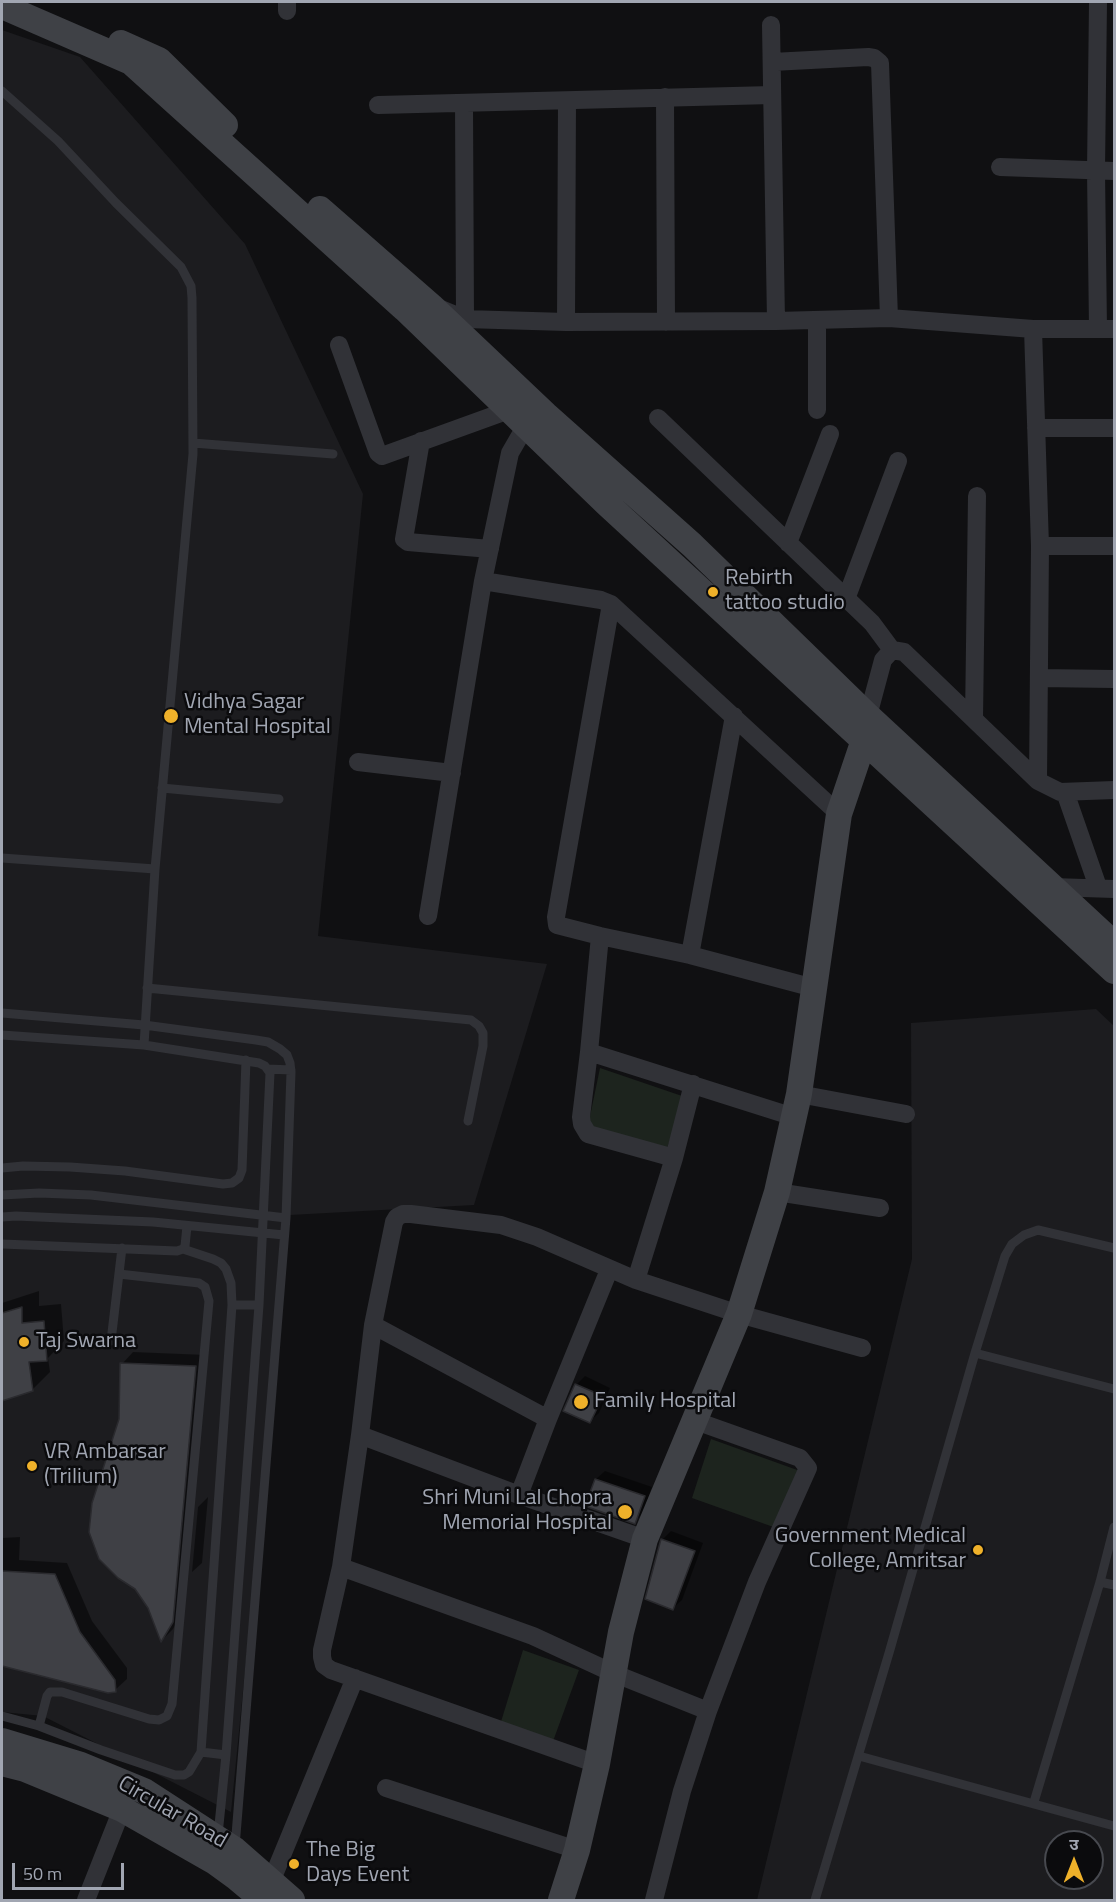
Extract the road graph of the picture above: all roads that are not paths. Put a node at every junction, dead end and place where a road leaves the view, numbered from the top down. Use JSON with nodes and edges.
{"nodes":[{"id":1,"x":31,"y":2,"type":"edge"},
{"id":2,"x":1098,"y":2,"type":"edge"},
{"id":3,"x":2,"y":6,"type":"edge"},
{"id":4,"x":771,"y":25,"type":"dead end"},
{"id":5,"x":772,"y":62,"type":"junction"},
{"id":6,"x":2,"y":92,"type":"edge"},
{"id":7,"x":772,"y":95,"type":"junction"},
{"id":8,"x":664,"y":97,"type":"junction"},
{"id":9,"x":567,"y":101,"type":"junction"},
{"id":10,"x":464,"y":104,"type":"junction"},
{"id":11,"x":378,"y":105,"type":"dead end"},
{"id":12,"x":1000,"y":167,"type":"dead end"},
{"id":13,"x":1096,"y":171,"type":"junction"},
{"id":14,"x":1114,"y":171,"type":"edge"},
{"id":15,"x":431,"y":306,"type":"junction"},
{"id":16,"x":889,"y":318,"type":"junction"},
{"id":17,"x":465,"y":319,"type":"junction"},
{"id":18,"x":817,"y":320,"type":"junction"},
{"id":19,"x":776,"y":321,"type":"junction"},
{"id":20,"x":566,"y":322,"type":"junction"},
{"id":21,"x":666,"y":322,"type":"junction"},
{"id":22,"x":1033,"y":329,"type":"junction"},
{"id":23,"x":1106,"y":329,"type":"edge"},
{"id":24,"x":339,"y":345,"type":"dead end"},
{"id":25,"x":817,"y":410,"type":"dead end"},
{"id":26,"x":517,"y":418,"type":"junction"},
{"id":27,"x":658,"y":418,"type":"dead end"},
{"id":28,"x":1036,"y":428,"type":"junction"},
{"id":29,"x":1114,"y":428,"type":"edge"},
{"id":30,"x":830,"y":434,"type":"dead end"},
{"id":31,"x":421,"y":441,"type":"junction"},
{"id":32,"x":193,"y":443,"type":"junction"},
{"id":33,"x":333,"y":454,"type":"dead end"},
{"id":34,"x":898,"y":460,"type":"dead end"},
{"id":35,"x":977,"y":496,"type":"dead end"},
{"id":36,"x":788,"y":543,"type":"junction"},
{"id":37,"x":1040,"y":546,"type":"junction"},
{"id":38,"x":1114,"y":546,"type":"edge"},
{"id":39,"x":490,"y":549,"type":"junction"},
{"id":40,"x":483,"y":581,"type":"junction"},
{"id":41,"x":846,"y":598,"type":"junction"},
{"id":42,"x":611,"y":604,"type":"junction"},
{"id":43,"x":892,"y":650,"type":"junction"},
{"id":44,"x":1039,"y":678,"type":"junction"},
{"id":45,"x":1114,"y":679,"type":"edge"},
{"id":46,"x":734,"y":716,"type":"junction"},
{"id":47,"x":974,"y":719,"type":"junction"},
{"id":48,"x":866,"y":728,"type":"junction"},
{"id":49,"x":358,"y":762,"type":"dead end"},
{"id":50,"x":452,"y":773,"type":"junction"},
{"id":51,"x":1038,"y":781,"type":"junction"},
{"id":52,"x":162,"y":788,"type":"junction"},
{"id":53,"x":1114,"y":790,"type":"edge"},
{"id":54,"x":1065,"y":792,"type":"junction"},
{"id":55,"x":279,"y":799,"type":"dead end"},
{"id":56,"x":839,"y":814,"type":"junction"},
{"id":57,"x":2,"y":858,"type":"edge"},
{"id":58,"x":155,"y":869,"type":"junction"},
{"id":59,"x":1053,"y":887,"type":"junction"},
{"id":60,"x":1106,"y":888,"type":"edge"},
{"id":61,"x":428,"y":916,"type":"dead end"},
{"id":62,"x":600,"y":936,"type":"junction"},
{"id":63,"x":1114,"y":944,"type":"edge"},
{"id":64,"x":690,"y":955,"type":"junction"},
{"id":65,"x":1114,"y":971,"type":"edge"},
{"id":66,"x":147,"y":988,"type":"junction"},
{"id":67,"x":814,"y":988,"type":"junction"},
{"id":68,"x":2,"y":1013,"type":"edge"},
{"id":69,"x":144,"y":1025,"type":"junction"},
{"id":70,"x":2,"y":1035,"type":"edge"},
{"id":71,"x":144,"y":1045,"type":"junction"},
{"id":72,"x":589,"y":1052,"type":"junction"},
{"id":73,"x":246,"y":1060,"type":"junction"},
{"id":74,"x":268,"y":1069,"type":"junction"},
{"id":75,"x":291,"y":1070,"type":"junction"},
{"id":76,"x":693,"y":1084,"type":"junction"},
{"id":77,"x":797,"y":1105,"type":"junction"},
{"id":78,"x":906,"y":1114,"type":"dead end"},
{"id":79,"x":468,"y":1121,"type":"dead end"},
{"id":80,"x":674,"y":1158,"type":"junction"},
{"id":81,"x":2,"y":1168,"type":"edge"},
{"id":82,"x":777,"y":1192,"type":"junction"},
{"id":83,"x":2,"y":1195,"type":"edge"},
{"id":84,"x":880,"y":1208,"type":"dead end"},
{"id":85,"x":264,"y":1216,"type":"junction"},
{"id":86,"x":2,"y":1217,"type":"edge"},
{"id":87,"x":286,"y":1218,"type":"junction"},
{"id":88,"x":187,"y":1226,"type":"junction"},
{"id":89,"x":263,"y":1234,"type":"junction"},
{"id":90,"x":284,"y":1235,"type":"junction"},
{"id":91,"x":2,"y":1244,"type":"edge"},
{"id":92,"x":122,"y":1248,"type":"junction"},
{"id":93,"x":1114,"y":1248,"type":"edge"},
{"id":94,"x":183,"y":1249,"type":"junction"},
{"id":95,"x":609,"y":1270,"type":"junction"},
{"id":96,"x":120,"y":1274,"type":"junction"},
{"id":97,"x":636,"y":1280,"type":"junction"},
{"id":98,"x":231,"y":1305,"type":"junction"},
{"id":99,"x":259,"y":1305,"type":"junction"},
{"id":100,"x":739,"y":1314,"type":"junction"},
{"id":101,"x":373,"y":1325,"type":"junction"},
{"id":102,"x":111,"y":1341,"type":"dead end"},
{"id":103,"x":862,"y":1348,"type":"dead end"},
{"id":104,"x":975,"y":1353,"type":"junction"},
{"id":105,"x":1114,"y":1389,"type":"edge"},
{"id":106,"x":548,"y":1419,"type":"junction"},
{"id":107,"x":693,"y":1420,"type":"junction"},
{"id":108,"x":360,"y":1435,"type":"junction"},
{"id":109,"x":519,"y":1495,"type":"junction"},
{"id":110,"x":1114,"y":1527,"type":"edge"},
{"id":111,"x":645,"y":1539,"type":"junction"},
{"id":112,"x":341,"y":1567,"type":"junction"},
{"id":113,"x":1100,"y":1582,"type":"junction"},
{"id":114,"x":1114,"y":1585,"type":"edge"},
{"id":115,"x":613,"y":1673,"type":"junction"},
{"id":116,"x":355,"y":1678,"type":"junction"},
{"id":117,"x":708,"y":1711,"type":"junction"},
{"id":118,"x":2,"y":1716,"type":"edge"},
{"id":119,"x":39,"y":1726,"type":"junction"},
{"id":120,"x":2,"y":1741,"type":"edge"},
{"id":121,"x":201,"y":1752,"type":"junction"},
{"id":122,"x":226,"y":1755,"type":"junction"},
{"id":123,"x":859,"y":1755,"type":"junction"},
{"id":124,"x":2,"y":1763,"type":"edge"},
{"id":125,"x":597,"y":1764,"type":"junction"},
{"id":126,"x":148,"y":1780,"type":"junction"},
{"id":127,"x":386,"y":1788,"type":"dead end"},
{"id":128,"x":1034,"y":1802,"type":"junction"},
{"id":129,"x":122,"y":1809,"type":"junction"},
{"id":130,"x":1114,"y":1826,"type":"edge"},
{"id":131,"x":577,"y":1850,"type":"junction"},
{"id":132,"x":225,"y":1856,"type":"junction"},
{"id":133,"x":267,"y":1891,"type":"edge"},
{"id":134,"x":86,"y":1900,"type":"edge"},
{"id":135,"x":292,"y":1900,"type":"edge"},
{"id":136,"x":561,"y":1900,"type":"edge"},
{"id":137,"x":654,"y":1900,"type":"edge"},
{"id":138,"x":815,"y":1900,"type":"edge"}],
"edges":[{"from":1,"to":15,"type":"street"},
{"from":2,"to":13,"type":"street"},
{"from":3,"to":26,"type":"street"},
{"from":4,"to":5,"type":"street"},
{"from":5,"to":7,"type":"street"},
{"from":5,"to":16,"type":"street"},
{"from":6,"to":32,"type":"lane"},
{"from":7,"to":8,"type":"street"},
{"from":7,"to":19,"type":"street"},
{"from":8,"to":9,"type":"street"},
{"from":8,"to":21,"type":"street"},
{"from":9,"to":10,"type":"street"},
{"from":9,"to":20,"type":"street"},
{"from":10,"to":11,"type":"street"},
{"from":10,"to":17,"type":"street"},
{"from":12,"to":13,"type":"street"},
{"from":13,"to":14,"type":"street"},
{"from":13,"to":23,"type":"street"},
{"from":15,"to":17,"type":"street"},
{"from":15,"to":48,"type":"street"},
{"from":16,"to":18,"type":"street"},
{"from":16,"to":22,"type":"street"},
{"from":17,"to":20,"type":"street"},
{"from":18,"to":19,"type":"street"},
{"from":18,"to":25,"type":"street"},
{"from":19,"to":21,"type":"street"},
{"from":20,"to":21,"type":"street"},
{"from":22,"to":23,"type":"street"},
{"from":22,"to":28,"type":"street"},
{"from":24,"to":31,"type":"street"},
{"from":26,"to":31,"type":"street"},
{"from":26,"to":39,"type":"street"},
{"from":26,"to":48,"type":"street"},
{"from":27,"to":36,"type":"street"},
{"from":28,"to":29,"type":"street"},
{"from":28,"to":37,"type":"street"},
{"from":30,"to":36,"type":"street"},
{"from":31,"to":39,"type":"street"},
{"from":32,"to":33,"type":"lane"},
{"from":32,"to":52,"type":"lane"},
{"from":34,"to":41,"type":"street"},
{"from":35,"to":47,"type":"street"},
{"from":36,"to":41,"type":"street"},
{"from":37,"to":38,"type":"street"},
{"from":37,"to":44,"type":"street"},
{"from":39,"to":40,"type":"street"},
{"from":40,"to":42,"type":"street"},
{"from":40,"to":50,"type":"street"},
{"from":41,"to":43,"type":"street"},
{"from":42,"to":46,"type":"street"},
{"from":42,"to":62,"type":"street"},
{"from":43,"to":47,"type":"street"},
{"from":43,"to":48,"type":"street"},
{"from":44,"to":45,"type":"street"},
{"from":44,"to":51,"type":"street"},
{"from":46,"to":56,"type":"street"},
{"from":46,"to":64,"type":"street"},
{"from":47,"to":51,"type":"street"},
{"from":48,"to":56,"type":"street"},
{"from":48,"to":59,"type":"street"},
{"from":48,"to":65,"type":"street"},
{"from":49,"to":50,"type":"street"},
{"from":50,"to":61,"type":"street"},
{"from":51,"to":54,"type":"street"},
{"from":52,"to":55,"type":"lane"},
{"from":52,"to":58,"type":"lane"},
{"from":53,"to":54,"type":"street"},
{"from":54,"to":60,"type":"street"},
{"from":56,"to":67,"type":"street"},
{"from":57,"to":58,"type":"lane"},
{"from":58,"to":66,"type":"lane"},
{"from":59,"to":60,"type":"street"},
{"from":59,"to":63,"type":"street"},
{"from":62,"to":64,"type":"street"},
{"from":62,"to":72,"type":"street"},
{"from":64,"to":67,"type":"street"},
{"from":66,"to":69,"type":"lane"},
{"from":66,"to":79,"type":"lane"},
{"from":67,"to":77,"type":"street"},
{"from":68,"to":69,"type":"lane"},
{"from":69,"to":71,"type":"lane"},
{"from":69,"to":75,"type":"lane"},
{"from":70,"to":71,"type":"lane"},
{"from":71,"to":73,"type":"lane"},
{"from":72,"to":76,"type":"street"},
{"from":72,"to":80,"type":"street"},
{"from":73,"to":74,"type":"lane"},
{"from":73,"to":81,"type":"lane"},
{"from":74,"to":75,"type":"lane"},
{"from":74,"to":85,"type":"lane"},
{"from":75,"to":87,"type":"lane"},
{"from":76,"to":77,"type":"street"},
{"from":76,"to":80,"type":"street"},
{"from":77,"to":78,"type":"street"},
{"from":77,"to":82,"type":"street"},
{"from":80,"to":97,"type":"street"},
{"from":82,"to":84,"type":"street"},
{"from":82,"to":100,"type":"street"},
{"from":83,"to":85,"type":"lane"},
{"from":85,"to":87,"type":"lane"},
{"from":85,"to":89,"type":"lane"},
{"from":86,"to":88,"type":"lane"},
{"from":87,"to":90,"type":"lane"},
{"from":88,"to":89,"type":"lane"},
{"from":88,"to":94,"type":"lane"},
{"from":89,"to":90,"type":"lane"},
{"from":89,"to":99,"type":"lane"},
{"from":90,"to":132,"type":"lane"},
{"from":91,"to":92,"type":"lane"},
{"from":92,"to":94,"type":"lane"},
{"from":92,"to":96,"type":"lane"},
{"from":93,"to":104,"type":"lane"},
{"from":94,"to":98,"type":"lane"},
{"from":95,"to":97,"type":"street"},
{"from":95,"to":101,"type":"street"},
{"from":95,"to":106,"type":"street"},
{"from":96,"to":102,"type":"lane"},
{"from":96,"to":119,"type":"lane"},
{"from":97,"to":100,"type":"street"},
{"from":98,"to":99,"type":"lane"},
{"from":98,"to":121,"type":"lane"},
{"from":99,"to":122,"type":"lane"},
{"from":100,"to":103,"type":"street"},
{"from":100,"to":107,"type":"street"},
{"from":101,"to":106,"type":"street"},
{"from":101,"to":108,"type":"street"},
{"from":104,"to":105,"type":"lane"},
{"from":104,"to":123,"type":"lane"},
{"from":106,"to":109,"type":"street"},
{"from":107,"to":111,"type":"street"},
{"from":107,"to":117,"type":"street"},
{"from":108,"to":109,"type":"street"},
{"from":108,"to":112,"type":"street"},
{"from":109,"to":111,"type":"street"},
{"from":110,"to":113,"type":"lane"},
{"from":111,"to":115,"type":"street"},
{"from":112,"to":115,"type":"street"},
{"from":112,"to":116,"type":"street"},
{"from":113,"to":114,"type":"lane"},
{"from":113,"to":128,"type":"lane"},
{"from":115,"to":117,"type":"street"},
{"from":115,"to":125,"type":"street"},
{"from":116,"to":125,"type":"street"},
{"from":116,"to":133,"type":"street"},
{"from":117,"to":137,"type":"street"},
{"from":118,"to":119,"type":"lane"},
{"from":119,"to":126,"type":"lane"},
{"from":120,"to":126,"type":"street","name":"Circular Road"},
{"from":121,"to":122,"type":"lane"},
{"from":121,"to":126,"type":"lane"},
{"from":122,"to":132,"type":"lane"},
{"from":123,"to":128,"type":"lane"},
{"from":123,"to":138,"type":"lane"},
{"from":124,"to":129,"type":"street","name":"Circular Road"},
{"from":125,"to":131,"type":"street"},
{"from":126,"to":132,"type":"street","name":"Circular Road"},
{"from":127,"to":131,"type":"street"},
{"from":128,"to":130,"type":"lane"},
{"from":129,"to":132,"type":"street","name":"Circular Road"},
{"from":129,"to":134,"type":"street"},
{"from":131,"to":136,"type":"street"},
{"from":132,"to":133,"type":"street","name":"Circular Road"},
{"from":133,"to":135,"type":"street","name":"Circular Road"}]}
